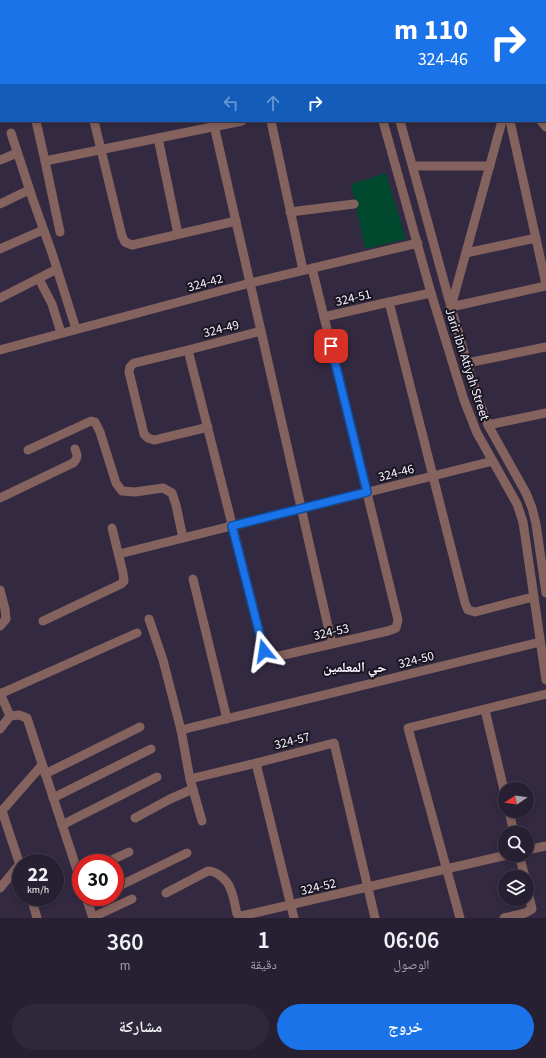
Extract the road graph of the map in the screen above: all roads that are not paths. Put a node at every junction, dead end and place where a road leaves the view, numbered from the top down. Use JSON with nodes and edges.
{"nodes":[{"id":1,"x":36,"y":122,"type":"edge"},
{"id":2,"x":94,"y":122,"type":"edge"},
{"id":3,"x":233,"y":122,"type":"edge"},
{"id":4,"x":271,"y":122,"type":"edge"},
{"id":5,"x":383,"y":122,"type":"edge"},
{"id":6,"x":400,"y":122,"type":"edge"},
{"id":7,"x":502,"y":122,"type":"edge"},
{"id":8,"x":510,"y":122,"type":"edge"},
{"id":9,"x":214,"y":124,"type":"edge"},
{"id":10,"x":11,"y":133,"type":"dead end"},
{"id":11,"x":158,"y":138,"type":"junction"},
{"id":12,"x":101,"y":150,"type":"junction"},
{"id":13,"x":17,"y":153,"type":"junction"},
{"id":14,"x":0,"y":160,"type":"edge"},
{"id":15,"x":45,"y":161,"type":"junction"},
{"id":16,"x":413,"y":166,"type":"junction"},
{"id":17,"x":490,"y":166,"type":"junction"},
{"id":18,"x":29,"y":190,"type":"junction"},
{"id":19,"x":0,"y":204,"type":"edge"},
{"id":20,"x":354,"y":204,"type":"dead end"},
{"id":21,"x":290,"y":212,"type":"junction"},
{"id":22,"x":236,"y":220,"type":"junction"},
{"id":23,"x":43,"y":230,"type":"junction"},
{"id":24,"x":60,"y":232,"type":"dead end"},
{"id":25,"x":178,"y":234,"type":"junction"},
{"id":26,"x":536,"y":238,"type":"junction"},
{"id":27,"x":418,"y":243,"type":"junction"},
{"id":28,"x":0,"y":249,"type":"edge"},
{"id":29,"x":466,"y":253,"type":"junction"},
{"id":30,"x":57,"y":269,"type":"junction"},
{"id":31,"x":307,"y":269,"type":"junction"},
{"id":32,"x":39,"y":279,"type":"junction"},
{"id":33,"x":250,"y":283,"type":"junction"},
{"id":34,"x":546,"y":285,"type":"edge"},
{"id":35,"x":431,"y":293,"type":"junction"},
{"id":36,"x":0,"y":298,"type":"edge"},
{"id":37,"x":389,"y":302,"type":"junction"},
{"id":38,"x":451,"y":307,"type":"junction"},
{"id":39,"x":324,"y":317,"type":"junction"},
{"id":40,"x":76,"y":329,"type":"junction"},
{"id":41,"x":261,"y":331,"type":"junction"},
{"id":42,"x":61,"y":333,"type":"junction"},
{"id":43,"x":460,"y":340,"type":"junction"},
{"id":44,"x":446,"y":343,"type":"junction"},
{"id":45,"x":546,"y":347,"type":"edge"},
{"id":46,"x":0,"y":350,"type":"edge"},
{"id":47,"x":188,"y":350,"type":"junction"},
{"id":48,"x":467,"y":363,"type":"junction"},
{"id":49,"x":546,"y":413,"type":"edge"},
{"id":50,"x":488,"y":424,"type":"junction"},
{"id":51,"x":208,"y":427,"type":"junction"},
{"id":52,"x":28,"y":450,"type":"dead end"},
{"id":53,"x":76,"y":450,"type":"dead end"},
{"id":54,"x":493,"y":461,"type":"junction"},
{"id":55,"x":432,"y":476,"type":"junction"},
{"id":56,"x":367,"y":492,"type":"junction"},
{"id":57,"x":0,"y":498,"type":"edge"},
{"id":58,"x":301,"y":509,"type":"junction"},
{"id":59,"x":232,"y":526,"type":"junction"},
{"id":60,"x":112,"y":528,"type":"dead end"},
{"id":61,"x":183,"y":538,"type":"junction"},
{"id":62,"x":539,"y":543,"type":"junction"},
{"id":63,"x":527,"y":545,"type":"junction"},
{"id":64,"x":119,"y":554,"type":"junction"},
{"id":65,"x":193,"y":579,"type":"dead end"},
{"id":66,"x":0,"y":590,"type":"edge"},
{"id":67,"x":546,"y":593,"type":"edge"},
{"id":68,"x":533,"y":597,"type":"junction"},
{"id":69,"x":149,"y":619,"type":"dead end"},
{"id":70,"x":43,"y":621,"type":"dead end"},
{"id":71,"x":3,"y":622,"type":"edge"},
{"id":72,"x":137,"y":633,"type":"dead end"},
{"id":73,"x":540,"y":642,"type":"junction"},
{"id":74,"x":332,"y":644,"type":"junction"},
{"id":75,"x":546,"y":680,"type":"edge"},
{"id":76,"x":0,"y":694,"type":"edge"},
{"id":77,"x":546,"y":694,"type":"edge"},
{"id":78,"x":485,"y":710,"type":"junction"},
{"id":79,"x":10,"y":716,"type":"junction"},
{"id":80,"x":227,"y":719,"type":"junction"},
{"id":81,"x":140,"y":727,"type":"dead end"},
{"id":82,"x":0,"y":729,"type":"edge"},
{"id":83,"x":180,"y":730,"type":"junction"},
{"id":84,"x":151,"y":750,"type":"dead end"},
{"id":85,"x":256,"y":762,"type":"junction"},
{"id":86,"x":42,"y":765,"type":"junction"},
{"id":87,"x":45,"y":774,"type":"junction"},
{"id":88,"x":157,"y":776,"type":"dead end"},
{"id":89,"x":190,"y":779,"type":"junction"},
{"id":90,"x":502,"y":782,"type":"edge"},
{"id":91,"x":193,"y":789,"type":"junction"},
{"id":92,"x":53,"y":798,"type":"junction"},
{"id":93,"x":1,"y":812,"type":"edge"},
{"id":94,"x":135,"y":818,"type":"dead end"},
{"id":95,"x":202,"y":820,"type":"dead end"},
{"id":96,"x":62,"y":825,"type":"junction"},
{"id":97,"x":546,"y":846,"type":"edge"},
{"id":98,"x":534,"y":849,"type":"edge"},
{"id":99,"x":129,"y":852,"type":"dead end"},
{"id":100,"x":187,"y":853,"type":"dead end"},
{"id":101,"x":16,"y":854,"type":"edge"},
{"id":102,"x":72,"y":854,"type":"edge"},
{"id":103,"x":124,"y":854,"type":"edge"},
{"id":104,"x":498,"y":857,"type":"edge"},
{"id":105,"x":447,"y":869,"type":"junction"},
{"id":106,"x":12,"y":875,"type":"edge"},
{"id":107,"x":124,"y":884,"type":"edge"},
{"id":108,"x":0,"y":888,"type":"edge"},
{"id":109,"x":368,"y":888,"type":"junction"},
{"id":110,"x":166,"y":893,"type":"dead end"},
{"id":111,"x":132,"y":899,"type":"dead end"},
{"id":112,"x":34,"y":906,"type":"edge"},
{"id":113,"x":89,"y":906,"type":"edge"},
{"id":114,"x":291,"y":906,"type":"junction"},
{"id":115,"x":531,"y":906,"type":"edge"},
{"id":116,"x":37,"y":918,"type":"edge"},
{"id":117,"x":93,"y":918,"type":"edge"},
{"id":118,"x":294,"y":918,"type":"edge"},
{"id":119,"x":375,"y":918,"type":"edge"},
{"id":120,"x":460,"y":918,"type":"edge"},
{"id":121,"x":504,"y":918,"type":"edge"}],
"edges":[{"from":1,"to":15,"type":"street"},
{"from":2,"to":12,"type":"street"},
{"from":3,"to":9,"type":"street"},
{"from":4,"to":21,"type":"street"},
{"from":5,"to":27,"type":"street","name":"Jarir ibn Atiyah Street"},
{"from":6,"to":16,"type":"street","name":"Jarir ibn Atiyah Street"},
{"from":7,"to":17,"type":"street"},
{"from":8,"to":26,"type":"street"},
{"from":9,"to":11,"type":"street"},
{"from":9,"to":22,"type":"street"},
{"from":10,"to":13,"type":"street"},
{"from":11,"to":12,"type":"street"},
{"from":11,"to":25,"type":"street"},
{"from":12,"to":15,"type":"street"},
{"from":12,"to":25,"type":"street"},
{"from":13,"to":14,"type":"street"},
{"from":13,"to":18,"type":"street"},
{"from":15,"to":24,"type":"street"},
{"from":16,"to":17,"type":"street"},
{"from":16,"to":38,"type":"street","name":"Jarir ibn Atiyah Street"},
{"from":17,"to":29,"type":"street"},
{"from":18,"to":19,"type":"street"},
{"from":18,"to":23,"type":"street"},
{"from":20,"to":21,"type":"street"},
{"from":21,"to":31,"type":"street"},
{"from":22,"to":25,"type":"street"},
{"from":22,"to":33,"type":"street"},
{"from":23,"to":28,"type":"street"},
{"from":23,"to":30,"type":"street"},
{"from":26,"to":29,"type":"street"},
{"from":26,"to":34,"type":"street"},
{"from":27,"to":31,"type":"street","name":"324-42"},
{"from":27,"to":35,"type":"street","name":"Jarir ibn Atiyah Street"},
{"from":29,"to":38,"type":"street"},
{"from":30,"to":32,"type":"street"},
{"from":30,"to":40,"type":"street"},
{"from":31,"to":33,"type":"street","name":"324-42"},
{"from":31,"to":39,"type":"street"},
{"from":32,"to":36,"type":"street"},
{"from":32,"to":42,"type":"street"},
{"from":33,"to":40,"type":"street","name":"324-42"},
{"from":33,"to":41,"type":"street"},
{"from":34,"to":38,"type":"street"},
{"from":35,"to":37,"type":"street"},
{"from":35,"to":44,"type":"street","name":"Jarir ibn Atiyah Street"},
{"from":37,"to":39,"type":"street","name":"324-51"},
{"from":37,"to":55,"type":"street","name":"324-51"},
{"from":38,"to":43,"type":"street","name":"Jarir ibn Atiyah Street"},
{"from":39,"to":56,"type":"street","name":"324-51"},
{"from":40,"to":42,"type":"street","name":"324-42"},
{"from":41,"to":47,"type":"street","name":"324-49"},
{"from":41,"to":58,"type":"street"},
{"from":42,"to":46,"type":"street","name":"324-42"},
{"from":43,"to":44,"type":"street"},
{"from":43,"to":48,"type":"street","name":"Jarir ibn Atiyah Street"},
{"from":44,"to":54,"type":"street","name":"Jarir ibn Atiyah Street"},
{"from":45,"to":48,"type":"street"},
{"from":47,"to":51,"type":"street"},
{"from":47,"to":51,"type":"street","name":"324-49"},
{"from":48,"to":50,"type":"street","name":"Jarir ibn Atiyah Street"},
{"from":49,"to":50,"type":"street"},
{"from":50,"to":62,"type":"street","name":"Jarir ibn Atiyah Street"},
{"from":51,"to":59,"type":"street"},
{"from":52,"to":61,"type":"street"},
{"from":53,"to":57,"type":"street"},
{"from":54,"to":55,"type":"street","name":"324-46"},
{"from":54,"to":63,"type":"street","name":"Jarir ibn Atiyah Street"},
{"from":55,"to":56,"type":"street","name":"324-46"},
{"from":55,"to":68,"type":"street","name":"324-51"},
{"from":56,"to":58,"type":"street","name":"324-46"},
{"from":56,"to":74,"type":"street","name":"324-53"},
{"from":58,"to":59,"type":"street","name":"324-46"},
{"from":58,"to":74,"type":"street"},
{"from":59,"to":61,"type":"street","name":"324-46"},
{"from":59,"to":74,"type":"street","name":"324-53"},
{"from":60,"to":64,"type":"street"},
{"from":61,"to":64,"type":"street","name":"324-46"},
{"from":62,"to":63,"type":"street"},
{"from":62,"to":67,"type":"street","name":"Jarir ibn Atiyah Street"},
{"from":63,"to":68,"type":"street","name":"Jarir ibn Atiyah Street"},
{"from":64,"to":70,"type":"street"},
{"from":65,"to":80,"type":"street"},
{"from":66,"to":71,"type":"street"},
{"from":68,"to":73,"type":"street","name":"Jarir ibn Atiyah Street"},
{"from":69,"to":83,"type":"street"},
{"from":72,"to":76,"type":"street"},
{"from":73,"to":75,"type":"street","name":"Jarir ibn Atiyah Street"},
{"from":73,"to":80,"type":"street","name":"324-50"},
{"from":76,"to":79,"type":"street"},
{"from":77,"to":78,"type":"street"},
{"from":78,"to":90,"type":"street"},
{"from":78,"to":105,"type":"street"},
{"from":79,"to":82,"type":"street"},
{"from":79,"to":86,"type":"street"},
{"from":80,"to":83,"type":"street","name":"324-50"},
{"from":81,"to":87,"type":"street"},
{"from":83,"to":89,"type":"street"},
{"from":84,"to":92,"type":"street"},
{"from":85,"to":89,"type":"street"},
{"from":85,"to":109,"type":"street","name":"324-57"},
{"from":85,"to":114,"type":"street"},
{"from":86,"to":87,"type":"street"},
{"from":86,"to":93,"type":"street"},
{"from":87,"to":92,"type":"street"},
{"from":88,"to":96,"type":"street"},
{"from":89,"to":91,"type":"street"},
{"from":91,"to":94,"type":"street"},
{"from":91,"to":95,"type":"street"},
{"from":92,"to":96,"type":"street"},
{"from":93,"to":101,"type":"street"},
{"from":96,"to":102,"type":"street"},
{"from":97,"to":98,"type":"street"},
{"from":99,"to":103,"type":"street"},
{"from":100,"to":107,"type":"street"},
{"from":104,"to":105,"type":"street","name":"324-52"},
{"from":105,"to":109,"type":"street","name":"324-52"},
{"from":105,"to":120,"type":"street"},
{"from":106,"to":108,"type":"street"},
{"from":109,"to":114,"type":"street","name":"324-52"},
{"from":109,"to":119,"type":"street"},
{"from":110,"to":114,"type":"street","name":"324-52"},
{"from":111,"to":117,"type":"street"},
{"from":112,"to":116,"type":"street"},
{"from":113,"to":117,"type":"street"},
{"from":114,"to":118,"type":"street"},
{"from":115,"to":121,"type":"street"}]}
